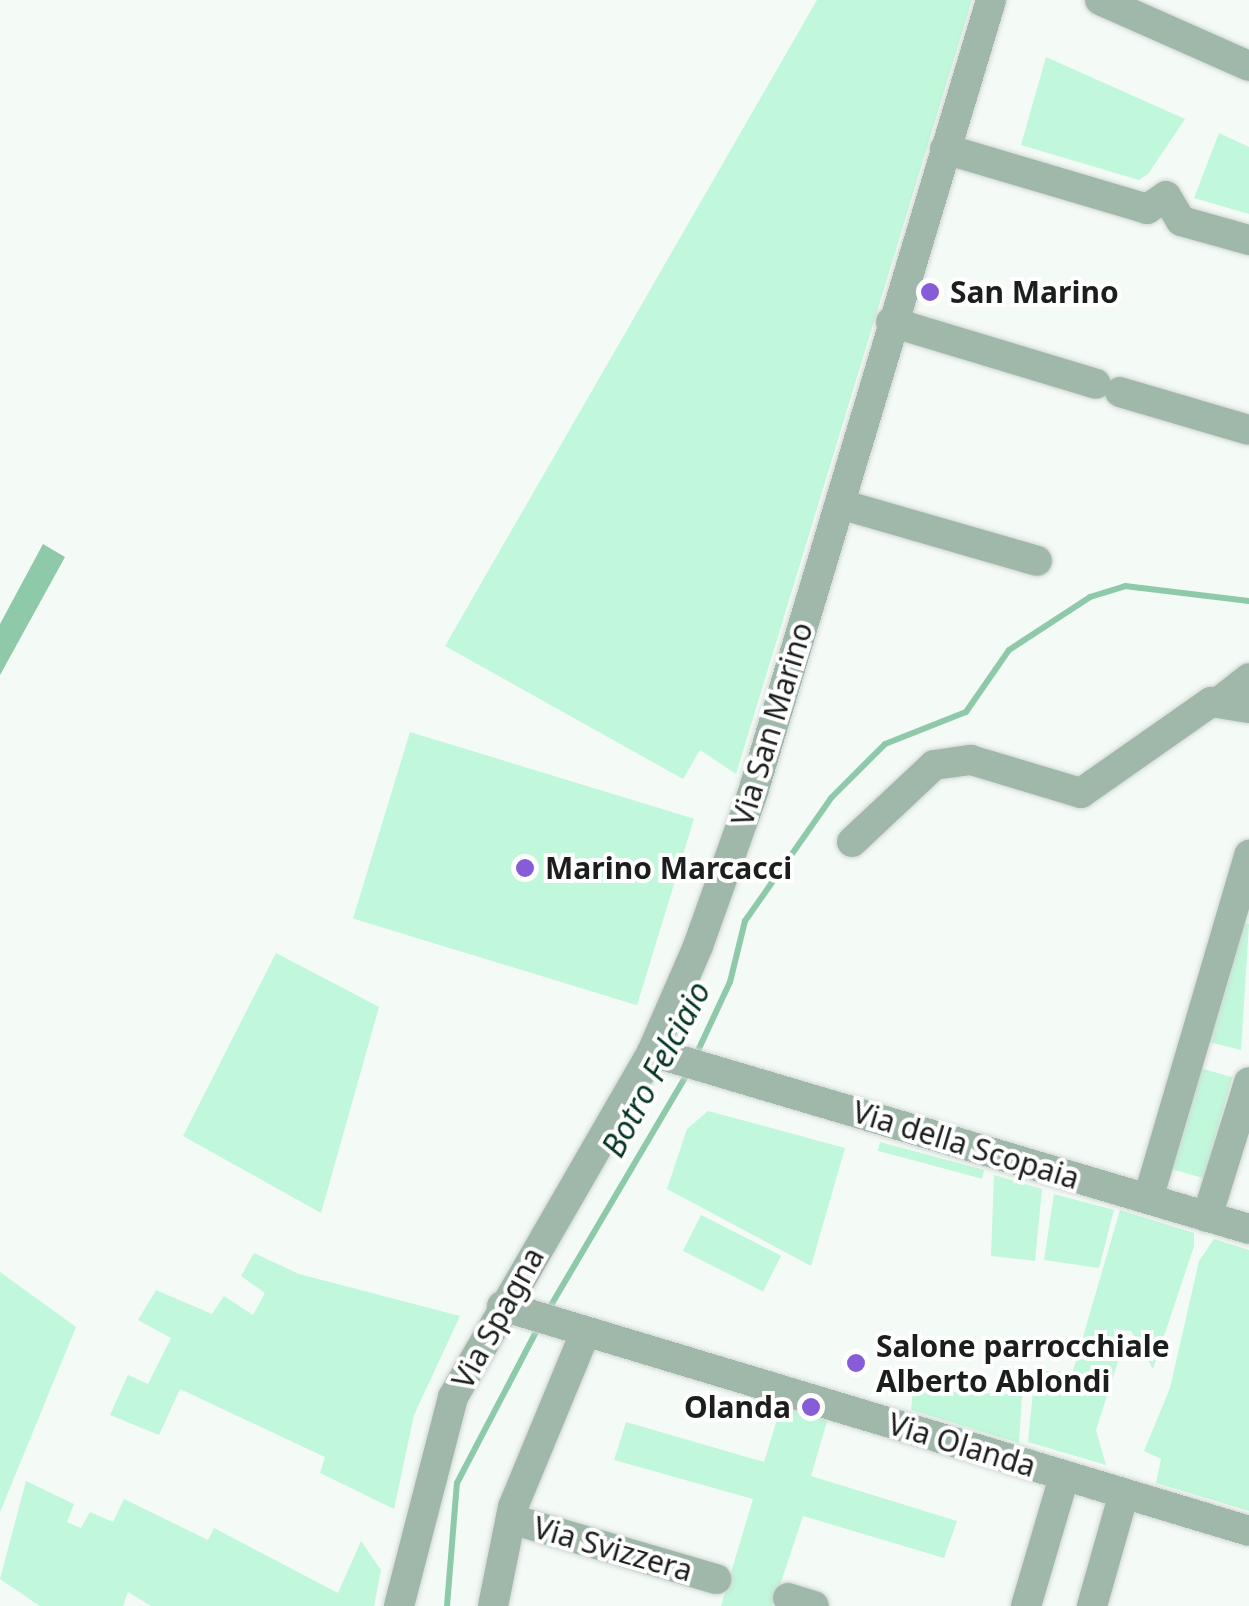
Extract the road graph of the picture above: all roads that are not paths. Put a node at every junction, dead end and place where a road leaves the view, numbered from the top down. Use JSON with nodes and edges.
{"nodes":[{"id":1,"x":991,"y":0,"type":"edge"},
{"id":2,"x":1100,"y":0,"type":"edge"},
{"id":3,"x":1249,"y":66,"type":"edge"},
{"id":4,"x":945,"y":150,"type":"junction"},
{"id":5,"x":1249,"y":240,"type":"edge"},
{"id":6,"x":891,"y":322,"type":"junction"},
{"id":7,"x":1249,"y":430,"type":"edge"},
{"id":8,"x":840,"y":504,"type":"junction"},
{"id":9,"x":1037,"y":561,"type":"dead end"},
{"id":10,"x":1249,"y":678,"type":"edge"},
{"id":11,"x":1234,"y":705,"type":"edge"},
{"id":12,"x":852,"y":842,"type":"dead end"},
{"id":13,"x":1249,"y":855,"type":"edge"},
{"id":14,"x":652,"y":1052,"type":"junction"},
{"id":15,"x":1249,"y":1082,"type":"edge"},
{"id":16,"x":1148,"y":1198,"type":"junction"},
{"id":17,"x":1206,"y":1217,"type":"junction"},
{"id":18,"x":1249,"y":1229,"type":"edge"},
{"id":19,"x":502,"y":1306,"type":"junction"},
{"id":20,"x":581,"y":1332,"type":"junction"},
{"id":21,"x":1064,"y":1477,"type":"junction"},
{"id":22,"x":1124,"y":1493,"type":"junction"},
{"id":23,"x":511,"y":1519,"type":"junction"},
{"id":24,"x":1249,"y":1531,"type":"edge"},
{"id":25,"x":716,"y":1579,"type":"dead end"},
{"id":26,"x":399,"y":1606,"type":"edge"},
{"id":27,"x":494,"y":1606,"type":"edge"},
{"id":28,"x":1026,"y":1606,"type":"edge"},
{"id":29,"x":1092,"y":1606,"type":"edge"}],
"edges":[{"from":1,"to":4,"type":"street","name":"Via San Marino"},
{"from":2,"to":3,"type":"street"},
{"from":4,"to":5,"type":"street"},
{"from":4,"to":6,"type":"street","name":"Via San Marino"},
{"from":6,"to":7,"type":"street"},
{"from":6,"to":8,"type":"street","name":"Via San Marino"},
{"from":8,"to":9,"type":"street"},
{"from":8,"to":14,"type":"street","name":"Via San Marino"},
{"from":10,"to":11,"type":"street"},
{"from":11,"to":12,"type":"street"},
{"from":13,"to":16,"type":"street"},
{"from":14,"to":16,"type":"street","name":"Via della Scopaia"},
{"from":14,"to":19,"type":"street","name":"Via Spagna"},
{"from":15,"to":17,"type":"street"},
{"from":16,"to":17,"type":"street","name":"Via della Scopaia"},
{"from":17,"to":18,"type":"street","name":"Via della Scopaia"},
{"from":19,"to":20,"type":"street","name":"Via Olanda"},
{"from":19,"to":26,"type":"street","name":"Via Spagna"},
{"from":20,"to":21,"type":"street","name":"Via Olanda"},
{"from":20,"to":23,"type":"street","name":"Via Svizzera"},
{"from":21,"to":22,"type":"street","name":"Via Olanda"},
{"from":21,"to":28,"type":"street"},
{"from":22,"to":24,"type":"street","name":"Via Olanda"},
{"from":22,"to":29,"type":"street"},
{"from":23,"to":25,"type":"street","name":"Via Svizzera"},
{"from":23,"to":27,"type":"street","name":"Via Svizzera"}]}
